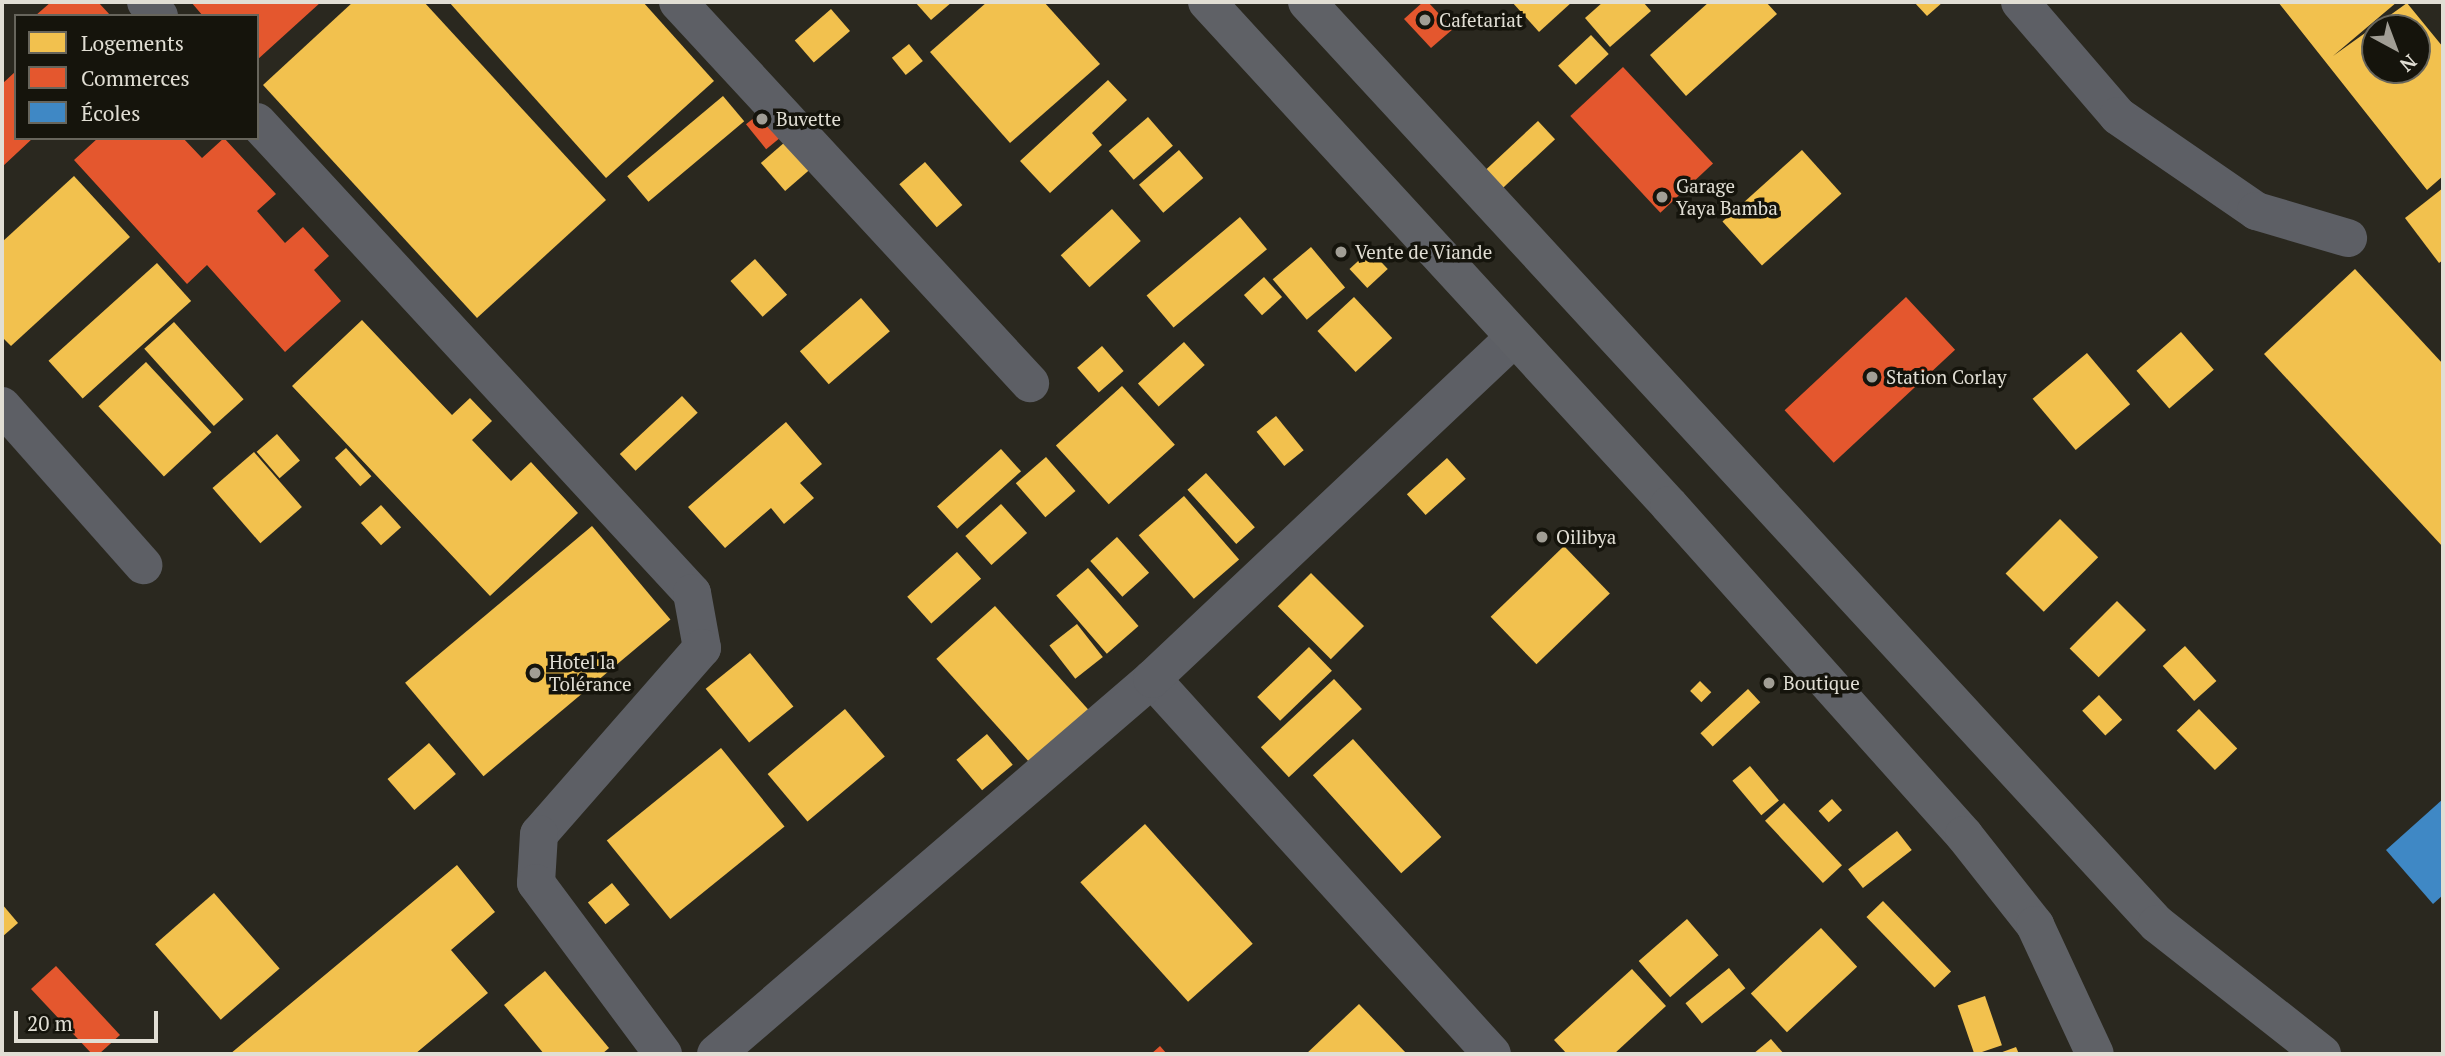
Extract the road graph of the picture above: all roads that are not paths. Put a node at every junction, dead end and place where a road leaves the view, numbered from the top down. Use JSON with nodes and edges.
{"nodes":[{"id":1,"x":678,"y":2,"type":"edge"},
{"id":2,"x":1208,"y":2,"type":"edge"},
{"id":3,"x":1307,"y":2,"type":"edge"},
{"id":4,"x":2020,"y":2,"type":"edge"},
{"id":5,"x":259,"y":124,"type":"edge"},
{"id":6,"x":2348,"y":238,"type":"dead end"},
{"id":7,"x":1514,"y":338,"type":"junction"},
{"id":8,"x":1031,"y":383,"type":"dead end"},
{"id":9,"x":2,"y":406,"type":"edge"},
{"id":10,"x":143,"y":565,"type":"dead end"},
{"id":11,"x":1152,"y":679,"type":"junction"},
{"id":12,"x":663,"y":1054,"type":"edge"},
{"id":13,"x":716,"y":1054,"type":"edge"},
{"id":14,"x":1492,"y":1054,"type":"edge"},
{"id":15,"x":2095,"y":1054,"type":"edge"},
{"id":16,"x":2322,"y":1054,"type":"edge"}],
"edges":[{"from":1,"to":8,"type":"street"},
{"from":2,"to":7,"type":"main road"},
{"from":3,"to":16,"type":"main road"},
{"from":4,"to":6,"type":"street"},
{"from":5,"to":12,"type":"street"},
{"from":7,"to":11,"type":"street"},
{"from":7,"to":15,"type":"main road"},
{"from":9,"to":10,"type":"street"},
{"from":11,"to":13,"type":"street"},
{"from":11,"to":14,"type":"street"}]}
